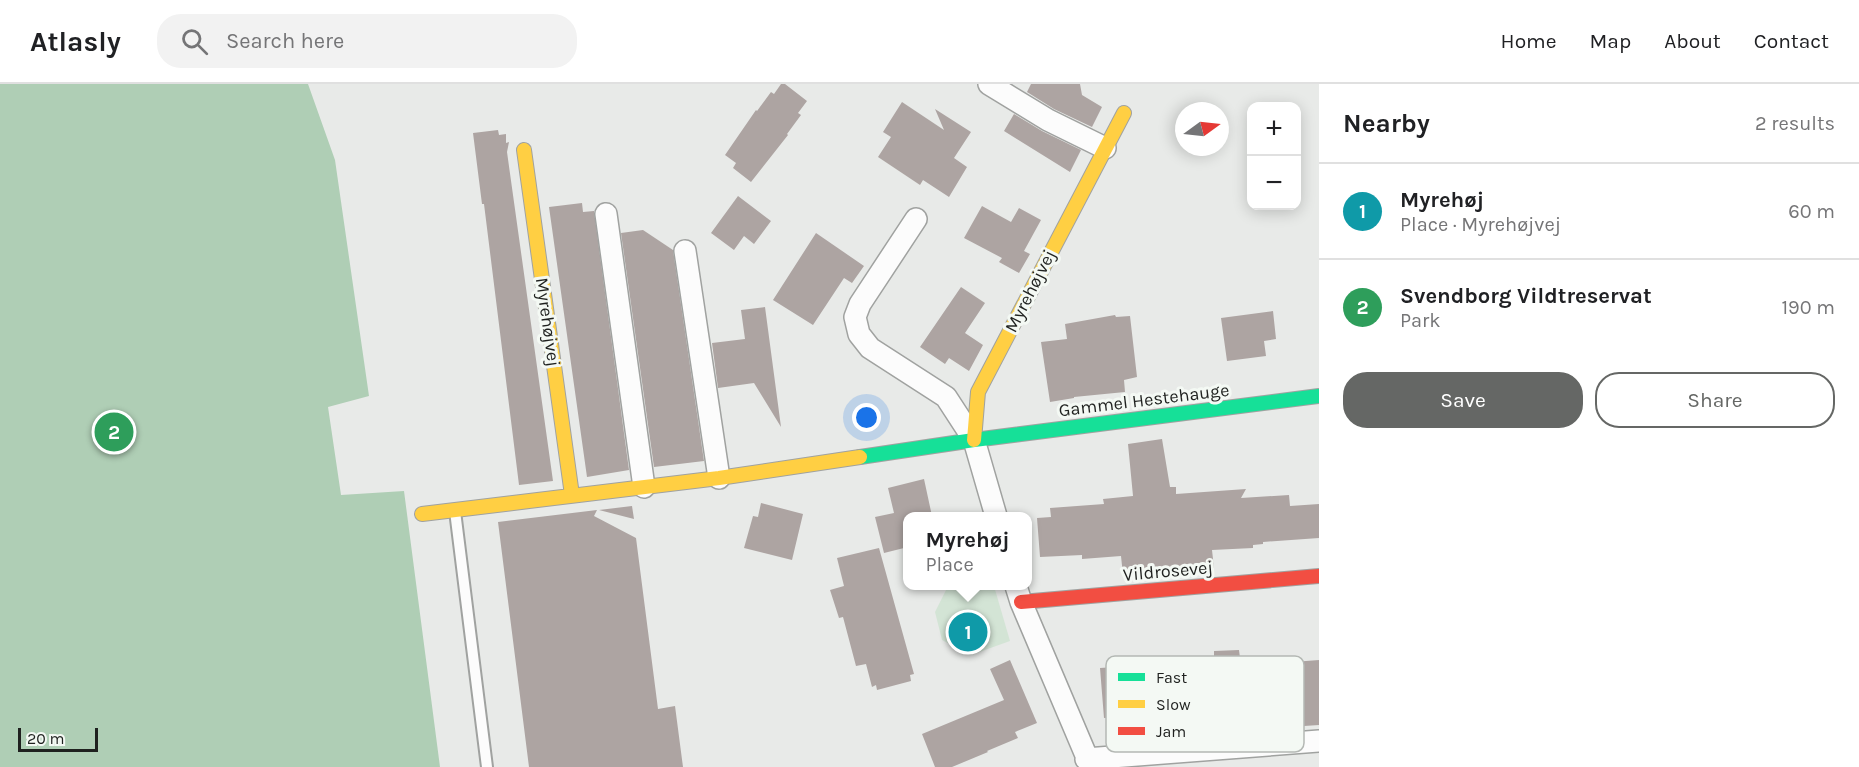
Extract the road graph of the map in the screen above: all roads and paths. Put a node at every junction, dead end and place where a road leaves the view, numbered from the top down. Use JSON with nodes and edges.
{"nodes":[{"id":1,"x":989,"y":84,"type":"edge"},
{"id":2,"x":1124,"y":113,"type":"dead end"},
{"id":3,"x":1105,"y":148,"type":"junction"},
{"id":4,"x":524,"y":150,"type":"dead end"},
{"id":5,"x":606,"y":214,"type":"dead end"},
{"id":6,"x":916,"y":219,"type":"dead end"},
{"id":7,"x":684,"y":251,"type":"dead end"},
{"id":8,"x":1319,"y":396,"type":"edge"},
{"id":9,"x":974,"y":440,"type":"junction"},
{"id":10,"x":719,"y":478,"type":"junction"},
{"id":11,"x":644,"y":487,"type":"junction"},
{"id":12,"x":572,"y":495,"type":"junction"},
{"id":13,"x":455,"y":509,"type":"junction"},
{"id":14,"x":995,"y":512,"type":"edge"},
{"id":15,"x":423,"y":513,"type":"dead end"},
{"id":16,"x":1319,"y":576,"type":"edge"},
{"id":17,"x":1019,"y":593,"type":"edge"},
{"id":18,"x":1319,"y":741,"type":"edge"},
{"id":19,"x":1304,"y":742,"type":"edge"},
{"id":20,"x":1204,"y":752,"type":"edge"},
{"id":21,"x":1089,"y":763,"type":"edge"},
{"id":22,"x":487,"y":767,"type":"edge"}],
"edges":[{"from":1,"to":3,"type":"street"},
{"from":2,"to":3,"type":"street","name":"Myrehøjvej"},
{"from":3,"to":9,"type":"street","name":"Myrehøjvej"},
{"from":4,"to":12,"type":"street","name":"Myrehøjvej"},
{"from":5,"to":11,"type":"street"},
{"from":6,"to":9,"type":"street","name":"Myrehøjvej"},
{"from":7,"to":10,"type":"street"},
{"from":8,"to":9,"type":"street","name":"Gammel Hestehauge"},
{"from":9,"to":10,"type":"street"},
{"from":9,"to":14,"type":"street","name":"Myrehøjvej"},
{"from":10,"to":11,"type":"street"},
{"from":11,"to":12,"type":"street"},
{"from":12,"to":13,"type":"street"},
{"from":13,"to":15,"type":"street"},
{"from":13,"to":22,"type":"lane"},
{"from":16,"to":17,"type":"street","name":"Vildrosevej"},
{"from":17,"to":21,"type":"street"},
{"from":18,"to":19,"type":"street"},
{"from":20,"to":21,"type":"street"}]}
